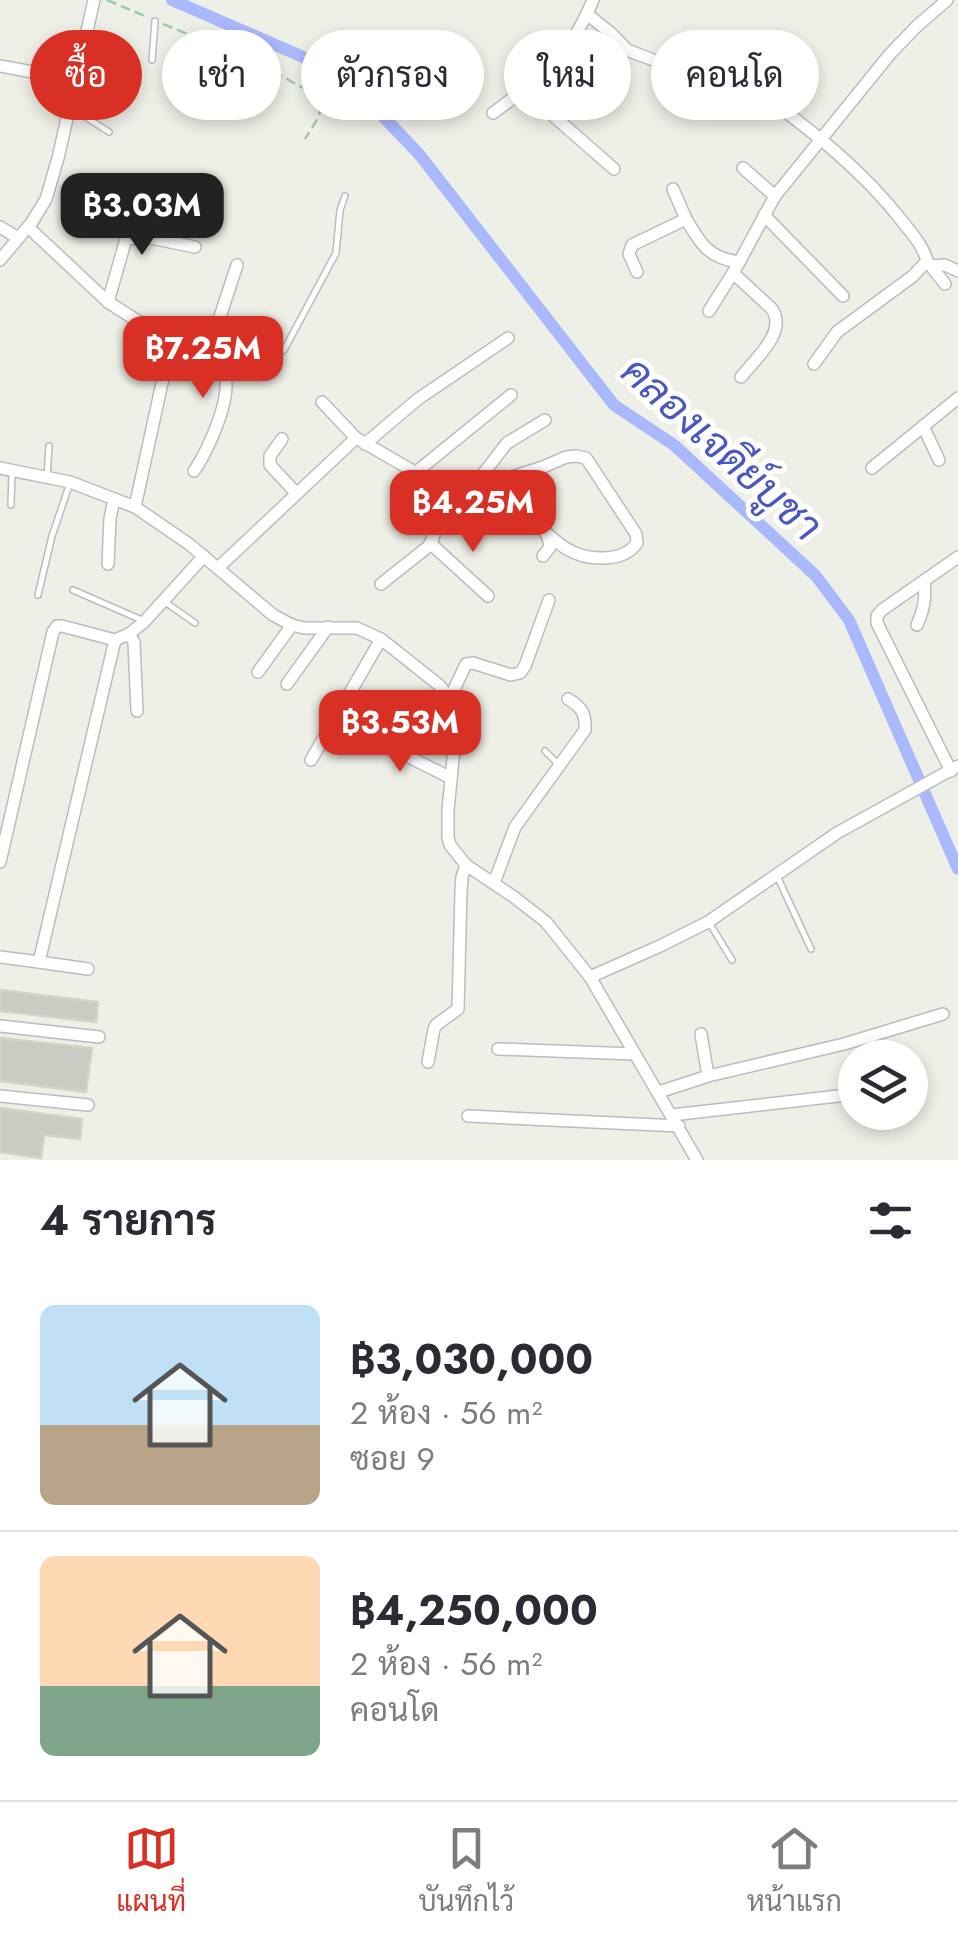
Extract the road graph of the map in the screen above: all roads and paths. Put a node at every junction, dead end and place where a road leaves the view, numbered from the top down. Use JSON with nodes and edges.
{"nodes":[{"id":1,"x":94,"y":0,"type":"edge"},
{"id":2,"x":106,"y":0,"type":"edge"},
{"id":3,"x":593,"y":0,"type":"edge"},
{"id":4,"x":946,"y":0,"type":"edge"},
{"id":5,"x":587,"y":14,"type":"junction"},
{"id":6,"x":156,"y":21,"type":"junction"},
{"id":7,"x":87,"y":30,"type":"edge"},
{"id":8,"x":578,"y":30,"type":"edge"},
{"id":9,"x":152,"y":60,"type":"dead end"},
{"id":10,"x":651,"y":60,"type":"edge"},
{"id":11,"x":0,"y":66,"type":"edge"},
{"id":12,"x":30,"y":72,"type":"edge"},
{"id":13,"x":504,"y":105,"type":"edge"},
{"id":14,"x":494,"y":113,"type":"dead end"},
{"id":15,"x":67,"y":120,"type":"edge"},
{"id":16,"x":91,"y":120,"type":"edge"},
{"id":17,"x":558,"y":120,"type":"edge"},
{"id":18,"x":797,"y":120,"type":"edge"},
{"id":19,"x":110,"y":132,"type":"dead end"},
{"id":20,"x":821,"y":138,"type":"junction"},
{"id":21,"x":305,"y":139,"type":"dead end"},
{"id":22,"x":743,"y":168,"type":"dead end"},
{"id":23,"x":614,"y":169,"type":"dead end"},
{"id":24,"x":673,"y":189,"type":"dead end"},
{"id":25,"x":344,"y":196,"type":"dead end"},
{"id":26,"x":776,"y":196,"type":"junction"},
{"id":27,"x":764,"y":215,"type":"junction"},
{"id":28,"x":686,"y":219,"type":"junction"},
{"id":29,"x":0,"y":227,"type":"edge"},
{"id":30,"x":28,"y":227,"type":"junction"},
{"id":31,"x":18,"y":238,"type":"junction"},
{"id":32,"x":195,"y":247,"type":"dead end"},
{"id":33,"x":0,"y":260,"type":"edge"},
{"id":34,"x":929,"y":263,"type":"junction"},
{"id":35,"x":238,"y":265,"type":"dead end"},
{"id":36,"x":736,"y":268,"type":"junction"},
{"id":37,"x":958,"y":271,"type":"edge"},
{"id":38,"x":637,"y":272,"type":"dead end"},
{"id":39,"x":945,"y":284,"type":"dead end"},
{"id":40,"x":843,"y":296,"type":"dead end"},
{"id":41,"x":108,"y":302,"type":"junction"},
{"id":42,"x":709,"y":311,"type":"dead end"},
{"id":43,"x":508,"y":338,"type":"dead end"},
{"id":44,"x":171,"y":342,"type":"junction"},
{"id":45,"x":210,"y":347,"type":"junction"},
{"id":46,"x":814,"y":364,"type":"dead end"},
{"id":47,"x":741,"y":377,"type":"dead end"},
{"id":48,"x":510,"y":395,"type":"dead end"},
{"id":49,"x":958,"y":398,"type":"edge"},
{"id":50,"x":322,"y":402,"type":"dead end"},
{"id":51,"x":545,"y":420,"type":"dead end"},
{"id":52,"x":923,"y":426,"type":"junction"},
{"id":53,"x":282,"y":439,"type":"dead end"},
{"id":54,"x":360,"y":441,"type":"junction"},
{"id":55,"x":49,"y":446,"type":"dead end"},
{"id":56,"x":938,"y":460,"type":"dead end"},
{"id":57,"x":6,"y":468,"type":"edge"},
{"id":58,"x":872,"y":468,"type":"dead end"},
{"id":59,"x":194,"y":471,"type":"dead end"},
{"id":60,"x":415,"y":473,"type":"junction"},
{"id":61,"x":47,"y":478,"type":"junction"},
{"id":62,"x":487,"y":480,"type":"junction"},
{"id":63,"x":70,"y":482,"type":"junction"},
{"id":64,"x":448,"y":489,"type":"junction"},
{"id":65,"x":296,"y":493,"type":"junction"},
{"id":66,"x":114,"y":500,"type":"junction"},
{"id":67,"x":10,"y":505,"type":"dead end"},
{"id":68,"x":134,"y":508,"type":"junction"},
{"id":69,"x":547,"y":534,"type":"junction"},
{"id":70,"x":430,"y":543,"type":"junction"},
{"id":71,"x":204,"y":556,"type":"junction"},
{"id":72,"x":543,"y":556,"type":"dead end"},
{"id":73,"x":958,"y":558,"type":"edge"},
{"id":74,"x":108,"y":564,"type":"dead end"},
{"id":75,"x":219,"y":567,"type":"junction"},
{"id":76,"x":924,"y":581,"type":"junction"},
{"id":77,"x":381,"y":584,"type":"dead end"},
{"id":78,"x":73,"y":590,"type":"dead end"},
{"id":79,"x":38,"y":595,"type":"dead end"},
{"id":80,"x":488,"y":596,"type":"dead end"},
{"id":81,"x":163,"y":600,"type":"junction"},
{"id":82,"x":548,"y":600,"type":"dead end"},
{"id":83,"x":144,"y":622,"type":"junction"},
{"id":84,"x":194,"y":623,"type":"dead end"},
{"id":85,"x":292,"y":625,"type":"junction"},
{"id":86,"x":917,"y":625,"type":"dead end"},
{"id":87,"x":328,"y":628,"type":"junction"},
{"id":88,"x":130,"y":634,"type":"junction"},
{"id":89,"x":382,"y":639,"type":"junction"},
{"id":90,"x":115,"y":640,"type":"junction"},
{"id":91,"x":258,"y":672,"type":"dead end"},
{"id":92,"x":288,"y":684,"type":"dead end"},
{"id":93,"x":450,"y":698,"type":"junction"},
{"id":94,"x":568,"y":700,"type":"dead end"},
{"id":95,"x":137,"y":711,"type":"dead end"},
{"id":96,"x":367,"y":736,"type":"dead end"},
{"id":97,"x":545,"y":750,"type":"dead end"},
{"id":98,"x":311,"y":760,"type":"dead end"},
{"id":99,"x":559,"y":765,"type":"junction"},
{"id":100,"x":951,"y":770,"type":"edge"},
{"id":101,"x":451,"y":778,"type":"junction"},
{"id":102,"x":0,"y":862,"type":"edge"},
{"id":103,"x":466,"y":866,"type":"junction"},
{"id":104,"x":777,"y":876,"type":"junction"},
{"id":105,"x":494,"y":883,"type":"junction"},
{"id":106,"x":708,"y":922,"type":"junction"},
{"id":107,"x":811,"y":949,"type":"dead end"},
{"id":108,"x":0,"y":957,"type":"edge"},
{"id":109,"x":732,"y":960,"type":"dead end"},
{"id":110,"x":39,"y":962,"type":"junction"},
{"id":111,"x":88,"y":968,"type":"dead end"},
{"id":112,"x":590,"y":977,"type":"junction"},
{"id":113,"x":943,"y":1014,"type":"dead end"},
{"id":114,"x":0,"y":1026,"type":"edge"},
{"id":115,"x":701,"y":1034,"type":"dead end"},
{"id":116,"x":99,"y":1037,"type":"dead end"},
{"id":117,"x":498,"y":1049,"type":"dead end"},
{"id":118,"x":634,"y":1054,"type":"junction"},
{"id":119,"x":428,"y":1062,"type":"dead end"},
{"id":120,"x":708,"y":1076,"type":"junction"},
{"id":121,"x":660,"y":1092,"type":"junction"},
{"id":122,"x":0,"y":1096,"type":"edge"},
{"id":123,"x":838,"y":1096,"type":"edge"},
{"id":124,"x":88,"y":1105,"type":"dead end"},
{"id":125,"x":468,"y":1116,"type":"dead end"},
{"id":126,"x":675,"y":1120,"type":"junction"},
{"id":127,"x":697,"y":1160,"type":"edge"}],
"edges":[{"from":1,"to":7,"type":"street"},
{"from":2,"to":6,"type":"path"},
{"from":3,"to":5,"type":"street"},
{"from":4,"to":20,"type":"street"},
{"from":5,"to":8,"type":"street"},
{"from":5,"to":10,"type":"street"},
{"from":6,"to":9,"type":"lane"},
{"from":6,"to":21,"type":"path"},
{"from":11,"to":12,"type":"street"},
{"from":13,"to":14,"type":"street"},
{"from":15,"to":30,"type":"street"},
{"from":16,"to":19,"type":"lane"},
{"from":17,"to":23,"type":"street"},
{"from":18,"to":20,"type":"street"},
{"from":20,"to":26,"type":"street"},
{"from":20,"to":34,"type":"street"},
{"from":22,"to":26,"type":"street"},
{"from":24,"to":28,"type":"street"},
{"from":25,"to":45,"type":"lane"},
{"from":26,"to":27,"type":"street"},
{"from":27,"to":36,"type":"street"},
{"from":27,"to":40,"type":"street"},
{"from":28,"to":36,"type":"street"},
{"from":28,"to":38,"type":"street"},
{"from":29,"to":31,"type":"street"},
{"from":30,"to":31,"type":"street"},
{"from":30,"to":41,"type":"street"},
{"from":31,"to":33,"type":"street"},
{"from":32,"to":41,"type":"street"},
{"from":34,"to":37,"type":"street"},
{"from":34,"to":39,"type":"street"},
{"from":34,"to":46,"type":"street"},
{"from":35,"to":45,"type":"street"},
{"from":36,"to":42,"type":"street"},
{"from":36,"to":47,"type":"street"},
{"from":41,"to":44,"type":"street"},
{"from":43,"to":54,"type":"street"},
{"from":44,"to":45,"type":"street"},
{"from":44,"to":59,"type":"street"},
{"from":44,"to":68,"type":"street"},
{"from":48,"to":60,"type":"street"},
{"from":49,"to":52,"type":"street"},
{"from":50,"to":54,"type":"street"},
{"from":51,"to":62,"type":"street"},
{"from":52,"to":56,"type":"street"},
{"from":52,"to":58,"type":"street"},
{"from":53,"to":65,"type":"street"},
{"from":54,"to":60,"type":"street"},
{"from":54,"to":65,"type":"street"},
{"from":55,"to":61,"type":"lane"},
{"from":57,"to":61,"type":"street"},
{"from":57,"to":67,"type":"lane"},
{"from":60,"to":64,"type":"street"},
{"from":61,"to":63,"type":"street"},
{"from":62,"to":64,"type":"street"},
{"from":62,"to":69,"type":"street"},
{"from":62,"to":69,"type":"street"},
{"from":63,"to":66,"type":"street"},
{"from":63,"to":79,"type":"lane"},
{"from":64,"to":70,"type":"street"},
{"from":65,"to":75,"type":"street"},
{"from":66,"to":68,"type":"street"},
{"from":66,"to":74,"type":"street"},
{"from":68,"to":71,"type":"street"},
{"from":69,"to":72,"type":"street"},
{"from":70,"to":77,"type":"street"},
{"from":70,"to":80,"type":"street"},
{"from":71,"to":75,"type":"street"},
{"from":71,"to":81,"type":"street"},
{"from":73,"to":76,"type":"street"},
{"from":75,"to":85,"type":"street"},
{"from":76,"to":86,"type":"street"},
{"from":76,"to":100,"type":"street"},
{"from":78,"to":83,"type":"lane"},
{"from":81,"to":83,"type":"street"},
{"from":81,"to":84,"type":"lane"},
{"from":82,"to":93,"type":"street"},
{"from":83,"to":88,"type":"street"},
{"from":85,"to":87,"type":"street"},
{"from":85,"to":91,"type":"street"},
{"from":87,"to":89,"type":"street"},
{"from":87,"to":92,"type":"street"},
{"from":88,"to":90,"type":"street"},
{"from":88,"to":95,"type":"street"},
{"from":89,"to":93,"type":"street"},
{"from":89,"to":98,"type":"street"},
{"from":90,"to":102,"type":"street"},
{"from":90,"to":110,"type":"street"},
{"from":93,"to":101,"type":"street"},
{"from":94,"to":99,"type":"street"},
{"from":96,"to":101,"type":"street"},
{"from":97,"to":99,"type":"lane"},
{"from":99,"to":105,"type":"street"},
{"from":100,"to":104,"type":"street"},
{"from":101,"to":103,"type":"street"},
{"from":103,"to":105,"type":"street"},
{"from":103,"to":119,"type":"street"},
{"from":104,"to":106,"type":"street"},
{"from":104,"to":107,"type":"lane"},
{"from":105,"to":112,"type":"street"},
{"from":106,"to":109,"type":"lane"},
{"from":106,"to":112,"type":"street"},
{"from":108,"to":110,"type":"street"},
{"from":110,"to":111,"type":"street"},
{"from":112,"to":118,"type":"street"},
{"from":113,"to":120,"type":"street"},
{"from":114,"to":116,"type":"street"},
{"from":115,"to":120,"type":"street"},
{"from":117,"to":118,"type":"street"},
{"from":118,"to":121,"type":"street"},
{"from":120,"to":121,"type":"street"},
{"from":121,"to":126,"type":"street"},
{"from":122,"to":124,"type":"street"},
{"from":123,"to":126,"type":"street"},
{"from":125,"to":126,"type":"street"},
{"from":126,"to":127,"type":"street"}]}
